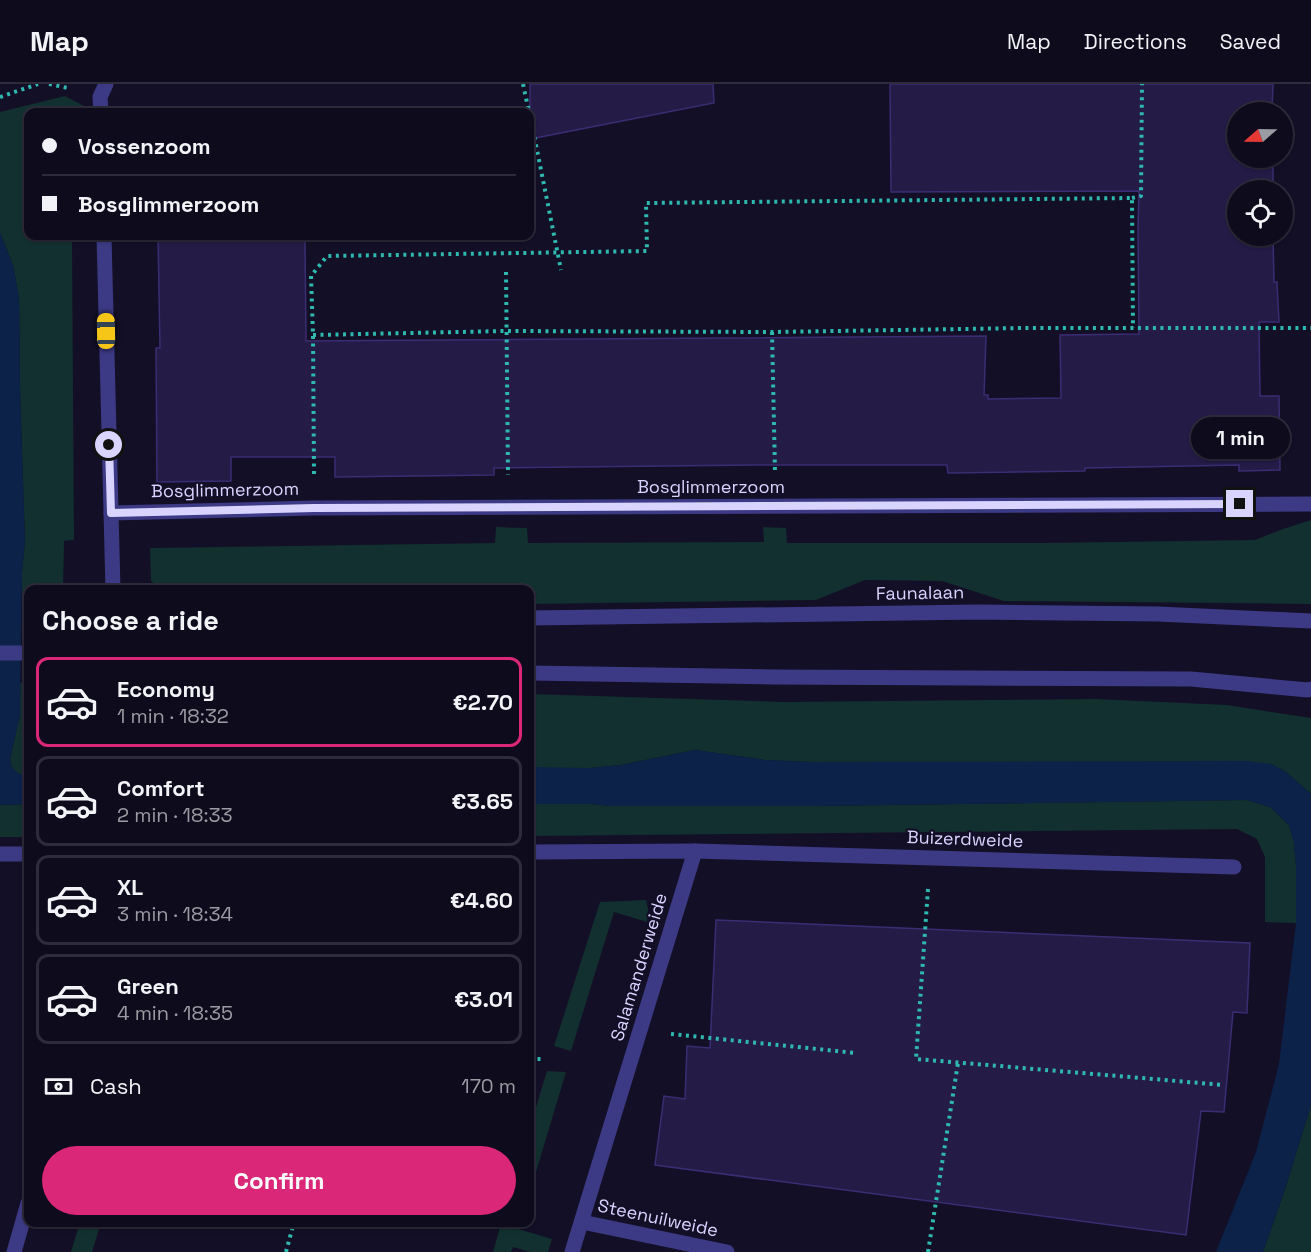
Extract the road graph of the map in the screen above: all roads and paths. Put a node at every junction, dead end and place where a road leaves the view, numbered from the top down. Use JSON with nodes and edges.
{"nodes":[{"id":1,"x":38,"y":84,"type":"edge"},
{"id":2,"x":106,"y":84,"type":"edge"},
{"id":3,"x":523,"y":84,"type":"edge"},
{"id":4,"x":1142,"y":84,"type":"edge"},
{"id":5,"x":0,"y":96,"type":"edge"},
{"id":6,"x":101,"y":108,"type":"edge"},
{"id":7,"x":528,"y":108,"type":"edge"},
{"id":8,"x":534,"y":139,"type":"edge"},
{"id":9,"x":1132,"y":198,"type":"junction"},
{"id":10,"x":104,"y":240,"type":"edge"},
{"id":11,"x":557,"y":252,"type":"junction"},
{"id":12,"x":561,"y":270,"type":"dead end"},
{"id":13,"x":506,"y":272,"type":"dead end"},
{"id":14,"x":1133,"y":328,"type":"junction"},
{"id":15,"x":1311,"y":328,"type":"edge"},
{"id":16,"x":506,"y":332,"type":"junction"},
{"id":17,"x":772,"y":332,"type":"junction"},
{"id":18,"x":314,"y":335,"type":"junction"},
{"id":19,"x":1311,"y":504,"type":"edge"},
{"id":20,"x":776,"y":506,"type":"junction"},
{"id":21,"x":508,"y":507,"type":"junction"},
{"id":22,"x":314,"y":508,"type":"junction"},
{"id":23,"x":111,"y":513,"type":"junction"},
{"id":24,"x":113,"y":585,"type":"edge"},
{"id":25,"x":534,"y":618,"type":"edge"},
{"id":26,"x":1311,"y":621,"type":"edge"},
{"id":27,"x":0,"y":653,"type":"edge"},
{"id":28,"x":24,"y":653,"type":"edge"},
{"id":29,"x":534,"y":673,"type":"edge"},
{"id":30,"x":1310,"y":690,"type":"edge"},
{"id":31,"x":695,"y":851,"type":"junction"},
{"id":32,"x":534,"y":852,"type":"edge"},
{"id":33,"x":0,"y":854,"type":"edge"},
{"id":34,"x":24,"y":854,"type":"edge"},
{"id":35,"x":930,"y":858,"type":"junction"},
{"id":36,"x":1234,"y":867,"type":"dead end"},
{"id":37,"x":640,"y":1031,"type":"junction"},
{"id":38,"x":856,"y":1053,"type":"dead end"},
{"id":39,"x":534,"y":1059,"type":"edge"},
{"id":40,"x":543,"y":1059,"type":"dead end"},
{"id":41,"x":958,"y":1063,"type":"junction"},
{"id":42,"x":1224,"y":1085,"type":"dead end"},
{"id":43,"x":24,"y":1217,"type":"edge"},
{"id":44,"x":582,"y":1222,"type":"junction"},
{"id":45,"x":293,"y":1227,"type":"edge"},
{"id":46,"x":14,"y":1252,"type":"edge"},
{"id":47,"x":286,"y":1252,"type":"edge"},
{"id":48,"x":572,"y":1252,"type":"edge"},
{"id":49,"x":727,"y":1252,"type":"edge"},
{"id":50,"x":928,"y":1252,"type":"edge"}],
"edges":[{"from":1,"to":5,"type":"path"},
{"from":2,"to":6,"type":"street"},
{"from":3,"to":7,"type":"path"},
{"from":4,"to":9,"type":"path"},
{"from":8,"to":11,"type":"path"},
{"from":9,"to":11,"type":"path"},
{"from":9,"to":14,"type":"path"},
{"from":10,"to":23,"type":"street"},
{"from":11,"to":12,"type":"path"},
{"from":11,"to":18,"type":"path"},
{"from":13,"to":16,"type":"path"},
{"from":14,"to":15,"type":"path"},
{"from":14,"to":17,"type":"path"},
{"from":16,"to":17,"type":"path"},
{"from":16,"to":18,"type":"path"},
{"from":16,"to":21,"type":"path"},
{"from":17,"to":20,"type":"path"},
{"from":18,"to":22,"type":"path"},
{"from":19,"to":20,"type":"street","name":"Bosglimmerzoom"},
{"from":20,"to":21,"type":"street","name":"Bosglimmerzoom"},
{"from":21,"to":22,"type":"street","name":"Bosglimmerzoom"},
{"from":22,"to":23,"type":"street","name":"Bosglimmerzoom"},
{"from":23,"to":24,"type":"street"},
{"from":25,"to":26,"type":"street","name":"Faunalaan"},
{"from":27,"to":28,"type":"street"},
{"from":29,"to":30,"type":"street"},
{"from":31,"to":32,"type":"street"},
{"from":31,"to":35,"type":"street","name":"Buizerdweide"},
{"from":31,"to":37,"type":"street","name":"Salamanderweide"},
{"from":33,"to":34,"type":"street"},
{"from":35,"to":36,"type":"street","name":"Buizerdweide"},
{"from":35,"to":41,"type":"path"},
{"from":37,"to":38,"type":"path"},
{"from":37,"to":44,"type":"street","name":"Salamanderweide"},
{"from":39,"to":40,"type":"path"},
{"from":41,"to":42,"type":"path"},
{"from":41,"to":50,"type":"path"},
{"from":43,"to":46,"type":"street"},
{"from":44,"to":48,"type":"street","name":"Salamanderweide"},
{"from":44,"to":49,"type":"street","name":"Steenuilweide"},
{"from":45,"to":47,"type":"path"}]}
